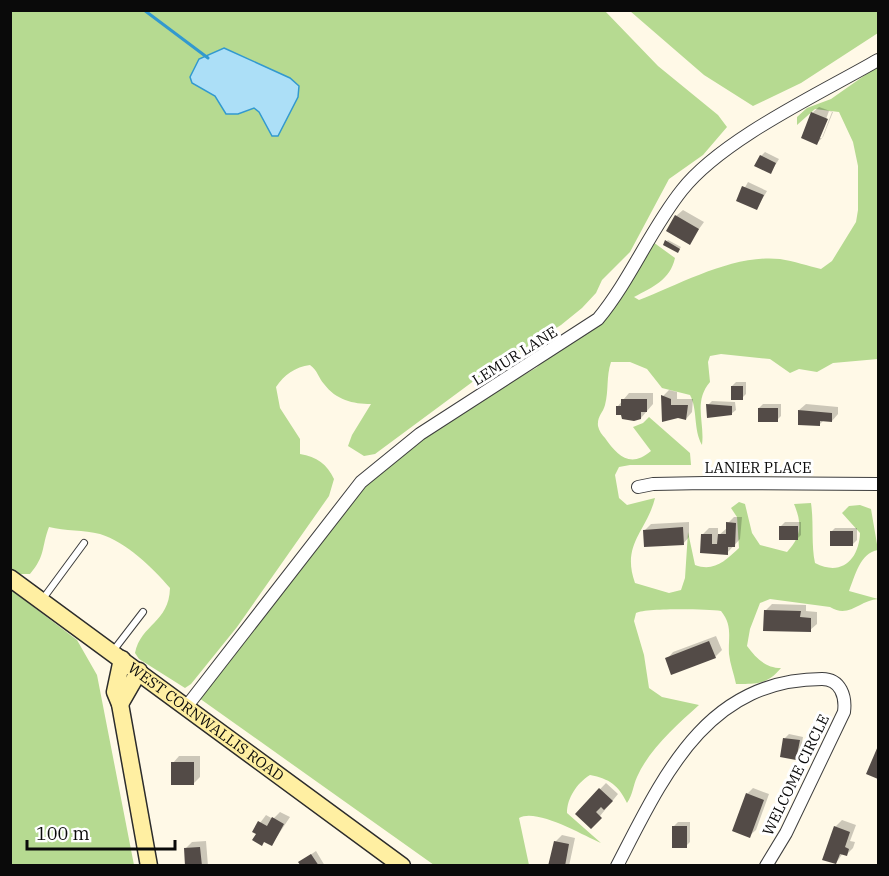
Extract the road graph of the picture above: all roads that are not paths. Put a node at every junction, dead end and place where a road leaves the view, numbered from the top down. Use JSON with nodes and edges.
{"nodes":[{"id":1,"x":879,"y":60,"type":"edge"},
{"id":2,"x":879,"y":484,"type":"edge"},
{"id":3,"x":638,"y":487,"type":"dead end"},
{"id":4,"x":84,"y":543,"type":"dead end"},
{"id":5,"x":10,"y":578,"type":"edge"},
{"id":6,"x":41,"y":600,"type":"junction"},
{"id":7,"x":142,"y":612,"type":"dead end"},
{"id":8,"x":118,"y":655,"type":"junction"},
{"id":9,"x":139,"y":671,"type":"junction"},
{"id":10,"x":120,"y":704,"type":"junction"},
{"id":11,"x":187,"y":706,"type":"junction"},
{"id":12,"x":148,"y":866,"type":"edge"},
{"id":13,"x":402,"y":866,"type":"edge"},
{"id":14,"x":617,"y":866,"type":"edge"},
{"id":15,"x":766,"y":866,"type":"edge"}],
"edges":[{"from":1,"to":11,"type":"street","name":"LEMUR LANE"},
{"from":2,"to":3,"type":"street","name":"LANIER PLACE"},
{"from":4,"to":6,"type":"lane"},
{"from":5,"to":6,"type":"street","name":"WEST CORNWALLIS ROAD"},
{"from":6,"to":8,"type":"street","name":"WEST CORNWALLIS ROAD"},
{"from":7,"to":8,"type":"lane"},
{"from":8,"to":9,"type":"street","name":"WEST CORNWALLIS ROAD"},
{"from":8,"to":10,"type":"street"},
{"from":9,"to":10,"type":"street"},
{"from":9,"to":11,"type":"street","name":"WEST CORNWALLIS ROAD"},
{"from":10,"to":12,"type":"street"},
{"from":11,"to":13,"type":"street","name":"WEST CORNWALLIS ROAD"},
{"from":14,"to":15,"type":"street","name":"WELCOME CIRCLE"}]}
